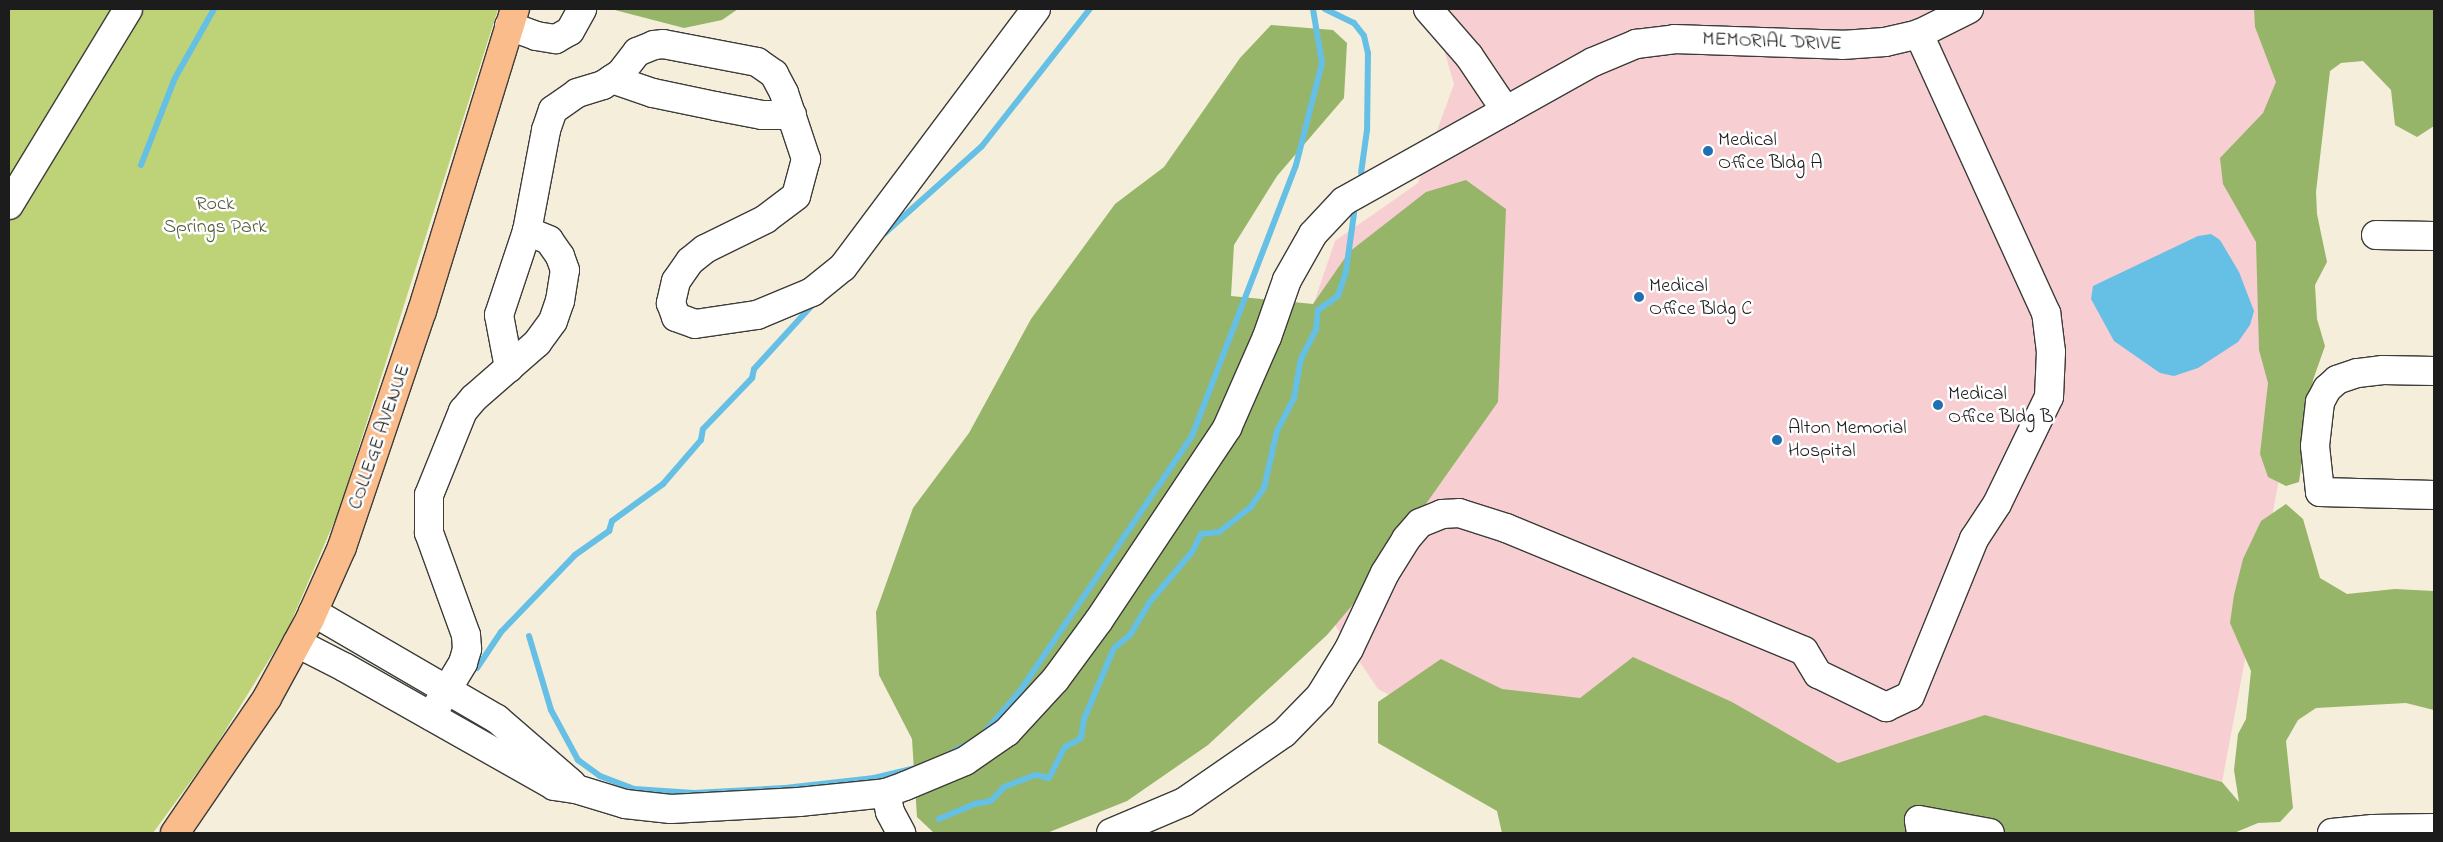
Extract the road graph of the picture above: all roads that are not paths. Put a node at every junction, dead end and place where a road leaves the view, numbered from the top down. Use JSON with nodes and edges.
{"nodes":[{"id":1,"x":128,"y":9,"type":"edge"},
{"id":2,"x":582,"y":9,"type":"edge"},
{"id":3,"x":1036,"y":9,"type":"edge"},
{"id":4,"x":1428,"y":9,"type":"edge"},
{"id":5,"x":1969,"y":9,"type":"edge"},
{"id":6,"x":512,"y":17,"type":"edge"},
{"id":7,"x":1919,"y":34,"type":"junction"},
{"id":8,"x":612,"y":79,"type":"junction"},
{"id":9,"x":1506,"y":111,"type":"junction"},
{"id":10,"x":792,"y":115,"type":"junction"},
{"id":11,"x":10,"y":200,"type":"edge"},
{"id":12,"x":527,"y":231,"type":"junction"},
{"id":13,"x":2376,"y":235,"type":"dead end"},
{"id":14,"x":2434,"y":236,"type":"edge"},
{"id":15,"x":510,"y":368,"type":"junction"},
{"id":16,"x":2434,"y":371,"type":"edge"},
{"id":17,"x":2434,"y":495,"type":"edge"},
{"id":18,"x":313,"y":612,"type":"junction"},
{"id":19,"x":297,"y":644,"type":"junction"},
{"id":20,"x":449,"y":688,"type":"junction"},
{"id":21,"x":430,"y":716,"type":"junction"},
{"id":22,"x":576,"y":789,"type":"junction"},
{"id":23,"x":886,"y":792,"type":"junction"},
{"id":24,"x":2424,"y":830,"type":"edge"},
{"id":25,"x":176,"y":833,"type":"edge"},
{"id":26,"x":901,"y":833,"type":"edge"},
{"id":27,"x":1111,"y":833,"type":"edge"},
{"id":28,"x":1921,"y":833,"type":"edge"},
{"id":29,"x":1990,"y":833,"type":"edge"},
{"id":30,"x":2332,"y":833,"type":"edge"}],
"edges":[{"from":1,"to":11,"type":"street"},
{"from":2,"to":6,"type":"street"},
{"from":3,"to":10,"type":"street"},
{"from":4,"to":9,"type":"street"},
{"from":5,"to":7,"type":"street","name":"MEMORIAL DRIVE"},
{"from":6,"to":18,"type":"main road","name":"COLLEGE AVENUE"},
{"from":7,"to":9,"type":"street","name":"MEMORIAL DRIVE"},
{"from":7,"to":27,"type":"street"},
{"from":8,"to":10,"type":"street"},
{"from":8,"to":10,"type":"street"},
{"from":8,"to":12,"type":"street"},
{"from":9,"to":23,"type":"street","name":"MEMORIAL DRIVE"},
{"from":12,"to":15,"type":"street"},
{"from":12,"to":15,"type":"street"},
{"from":13,"to":14,"type":"street"},
{"from":15,"to":20,"type":"street"},
{"from":16,"to":17,"type":"street"},
{"from":18,"to":19,"type":"main road","name":"COLLEGE AVENUE"},
{"from":18,"to":20,"type":"street"},
{"from":19,"to":21,"type":"street","name":"MEMORIAL DRIVE"},
{"from":19,"to":25,"type":"main road","name":"COLLEGE AVENUE"},
{"from":20,"to":21,"type":"street"},
{"from":20,"to":22,"type":"street"},
{"from":21,"to":22,"type":"street","name":"MEMORIAL DRIVE"},
{"from":22,"to":23,"type":"street","name":"MEMORIAL DRIVE"},
{"from":23,"to":26,"type":"street"},
{"from":24,"to":30,"type":"street"},
{"from":28,"to":29,"type":"street"}]}
